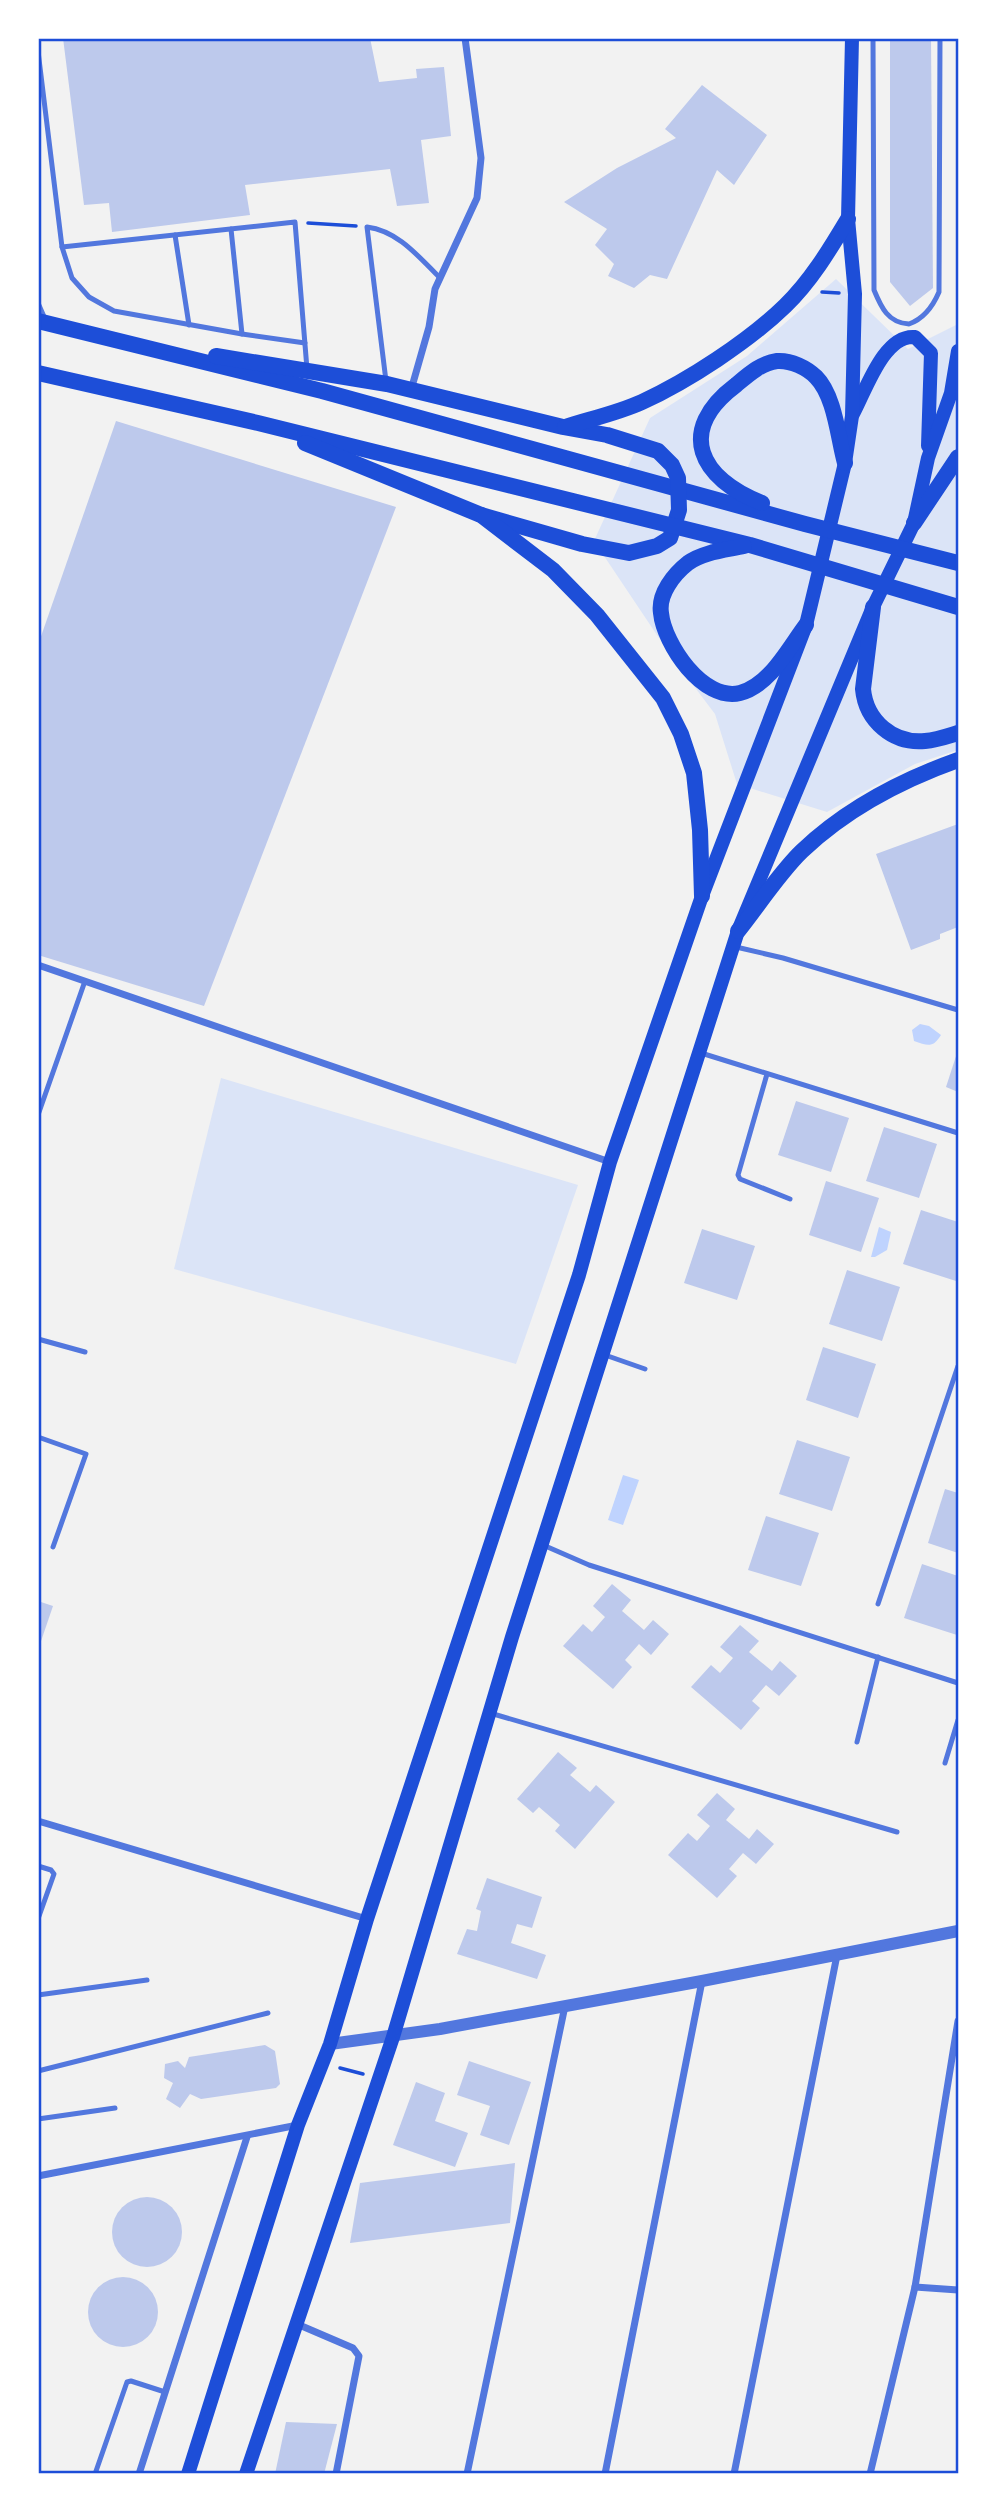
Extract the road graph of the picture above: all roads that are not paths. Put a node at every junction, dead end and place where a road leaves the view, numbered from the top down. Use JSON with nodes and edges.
{"nodes":[{"id":1,"x":466,"y":38,"type":"edge"},
{"id":2,"x":852,"y":38,"type":"edge"},
{"id":3,"x":873,"y":38,"type":"edge"},
{"id":4,"x":940,"y":38,"type":"edge"},
{"id":5,"x":38,"y":51,"type":"edge"},
{"id":6,"x":848,"y":219,"type":"junction"},
{"id":7,"x":230,"y":229,"type":"junction"},
{"id":8,"x":175,"y":235,"type":"junction"},
{"id":9,"x":62,"y":247,"type":"junction"},
{"id":10,"x":439,"y":277,"type":"junction"},
{"id":11,"x":38,"y":303,"type":"edge"},
{"id":12,"x":42,"y":322,"type":"edge"},
{"id":13,"x":189,"y":325,"type":"junction"},
{"id":14,"x":909,"y":333,"type":"junction"},
{"id":15,"x":86,"y":334,"type":"junction"},
{"id":16,"x":242,"y":334,"type":"junction"},
{"id":17,"x":305,"y":343,"type":"junction"},
{"id":18,"x":958,"y":351,"type":"edge"},
{"id":19,"x":307,"y":371,"type":"junction"},
{"id":20,"x":38,"y":373,"type":"edge"},
{"id":21,"x":387,"y":384,"type":"junction"},
{"id":22,"x":411,"y":391,"type":"junction"},
{"id":23,"x":852,"y":416,"type":"junction"},
{"id":24,"x":258,"y":424,"type":"junction"},
{"id":25,"x":563,"y":427,"type":"junction"},
{"id":26,"x":958,"y":457,"type":"edge"},
{"id":27,"x":928,"y":458,"type":"junction"},
{"id":28,"x":845,"y":463,"type":"junction"},
{"id":29,"x":481,"y":515,"type":"junction"},
{"id":30,"x":914,"y":523,"type":"junction"},
{"id":31,"x":805,"y":524,"type":"junction"},
{"id":32,"x":750,"y":545,"type":"junction"},
{"id":33,"x":958,"y":563,"type":"edge"},
{"id":34,"x":914,"y":594,"type":"junction"},
{"id":35,"x":873,"y":607,"type":"junction"},
{"id":36,"x":958,"y":607,"type":"edge"},
{"id":37,"x":958,"y":615,"type":"edge"},
{"id":38,"x":806,"y":625,"type":"junction"},
{"id":39,"x":958,"y":733,"type":"edge"},
{"id":40,"x":958,"y":760,"type":"edge"},
{"id":41,"x":702,"y":896,"type":"junction"},
{"id":42,"x":736,"y":938,"type":"junction"},
{"id":43,"x":38,"y":965,"type":"edge"},
{"id":44,"x":85,"y":981,"type":"junction"},
{"id":45,"x":958,"y":1010,"type":"edge"},
{"id":46,"x":699,"y":1053,"type":"junction"},
{"id":47,"x":767,"y":1074,"type":"junction"},
{"id":48,"x":38,"y":1115,"type":"edge"},
{"id":49,"x":958,"y":1133,"type":"edge"},
{"id":50,"x":610,"y":1162,"type":"junction"},
{"id":51,"x":790,"y":1199,"type":"dead end"},
{"id":52,"x":38,"y":1339,"type":"edge"},
{"id":53,"x":85,"y":1352,"type":"dead end"},
{"id":54,"x":604,"y":1355,"type":"junction"},
{"id":55,"x":958,"y":1366,"type":"edge"},
{"id":56,"x":645,"y":1369,"type":"dead end"},
{"id":57,"x":38,"y":1437,"type":"edge"},
{"id":58,"x":542,"y":1545,"type":"junction"},
{"id":59,"x":53,"y":1547,"type":"dead end"},
{"id":60,"x":878,"y":1604,"type":"dead end"},
{"id":61,"x":878,"y":1657,"type":"junction"},
{"id":62,"x":958,"y":1683,"type":"edge"},
{"id":63,"x":489,"y":1713,"type":"junction"},
{"id":64,"x":958,"y":1720,"type":"edge"},
{"id":65,"x":857,"y":1742,"type":"dead end"},
{"id":66,"x":945,"y":1763,"type":"dead end"},
{"id":67,"x":38,"y":1821,"type":"edge"},
{"id":68,"x":897,"y":1832,"type":"dead end"},
{"id":69,"x":38,"y":1866,"type":"edge"},
{"id":70,"x":38,"y":1919,"type":"edge"},
{"id":71,"x":367,"y":1919,"type":"junction"},
{"id":72,"x":958,"y":1931,"type":"edge"},
{"id":73,"x":837,"y":1955,"type":"junction"},
{"id":74,"x":147,"y":1980,"type":"dead end"},
{"id":75,"x":702,"y":1981,"type":"junction"},
{"id":76,"x":38,"y":1995,"type":"edge"},
{"id":77,"x":565,"y":2006,"type":"junction"},
{"id":78,"x":268,"y":2013,"type":"dead end"},
{"id":79,"x":958,"y":2021,"type":"edge"},
{"id":80,"x":393,"y":2036,"type":"junction"},
{"id":81,"x":330,"y":2044,"type":"junction"},
{"id":82,"x":38,"y":2071,"type":"edge"},
{"id":83,"x":115,"y":2108,"type":"dead end"},
{"id":84,"x":38,"y":2119,"type":"edge"},
{"id":85,"x":298,"y":2125,"type":"junction"},
{"id":86,"x":247,"y":2137,"type":"junction"},
{"id":87,"x":38,"y":2175,"type":"edge"},
{"id":88,"x":915,"y":2287,"type":"junction"},
{"id":89,"x":958,"y":2290,"type":"edge"},
{"id":90,"x":296,"y":2324,"type":"junction"},
{"id":91,"x":165,"y":2392,"type":"junction"},
{"id":92,"x":95,"y":2473,"type":"edge"},
{"id":93,"x":139,"y":2473,"type":"edge"},
{"id":94,"x":188,"y":2473,"type":"edge"},
{"id":95,"x":246,"y":2473,"type":"edge"},
{"id":96,"x":336,"y":2473,"type":"edge"},
{"id":97,"x":467,"y":2473,"type":"edge"},
{"id":98,"x":605,"y":2473,"type":"edge"},
{"id":99,"x":734,"y":2473,"type":"edge"},
{"id":100,"x":870,"y":2473,"type":"edge"}],
"edges":[{"from":1,"to":10,"type":"street"},
{"from":2,"to":6,"type":"main road"},
{"from":3,"to":14,"type":"lane"},
{"from":4,"to":14,"type":"lane"},
{"from":5,"to":9,"type":"lane"},
{"from":6,"to":23,"type":"main road"},
{"from":6,"to":25,"type":"main road"},
{"from":7,"to":8,"type":"lane"},
{"from":7,"to":16,"type":"lane"},
{"from":7,"to":17,"type":"lane"},
{"from":8,"to":9,"type":"lane"},
{"from":8,"to":13,"type":"lane"},
{"from":9,"to":13,"type":"lane"},
{"from":10,"to":21,"type":"lane"},
{"from":10,"to":22,"type":"street"},
{"from":11,"to":12,"type":"lane"},
{"from":12,"to":15,"type":"main road"},
{"from":13,"to":16,"type":"lane"},
{"from":14,"to":23,"type":"main road"},
{"from":14,"to":27,"type":"main road"},
{"from":15,"to":19,"type":"main road"},
{"from":15,"to":31,"type":"main road"},
{"from":16,"to":17,"type":"lane"},
{"from":17,"to":19,"type":"lane"},
{"from":18,"to":27,"type":"main road"},
{"from":19,"to":21,"type":"main road"},
{"from":20,"to":24,"type":"main road"},
{"from":21,"to":22,"type":"main road"},
{"from":22,"to":25,"type":"main road"},
{"from":23,"to":28,"type":"main road"},
{"from":24,"to":29,"type":"main road"},
{"from":24,"to":32,"type":"main road"},
{"from":25,"to":29,"type":"main road"},
{"from":26,"to":30,"type":"main road"},
{"from":27,"to":30,"type":"main road"},
{"from":28,"to":31,"type":"main road"},
{"from":28,"to":38,"type":"main road"},
{"from":29,"to":41,"type":"main road"},
{"from":30,"to":35,"type":"main road"},
{"from":31,"to":33,"type":"main road"},
{"from":32,"to":34,"type":"main road"},
{"from":32,"to":38,"type":"main road"},
{"from":34,"to":36,"type":"main road"},
{"from":34,"to":37,"type":"main road"},
{"from":35,"to":39,"type":"main road"},
{"from":35,"to":42,"type":"main road"},
{"from":38,"to":41,"type":"main road"},
{"from":40,"to":42,"type":"main road"},
{"from":41,"to":50,"type":"main road"},
{"from":42,"to":45,"type":"lane"},
{"from":42,"to":46,"type":"main road"},
{"from":43,"to":44,"type":"street"},
{"from":44,"to":48,"type":"lane"},
{"from":44,"to":50,"type":"street"},
{"from":46,"to":47,"type":"lane"},
{"from":46,"to":54,"type":"main road"},
{"from":47,"to":49,"type":"lane"},
{"from":47,"to":51,"type":"lane"},
{"from":50,"to":71,"type":"main road"},
{"from":52,"to":53,"type":"lane"},
{"from":54,"to":56,"type":"lane"},
{"from":54,"to":58,"type":"main road"},
{"from":55,"to":60,"type":"lane"},
{"from":57,"to":59,"type":"lane"},
{"from":58,"to":61,"type":"lane"},
{"from":58,"to":63,"type":"main road"},
{"from":61,"to":62,"type":"lane"},
{"from":61,"to":65,"type":"lane"},
{"from":63,"to":68,"type":"lane"},
{"from":63,"to":80,"type":"main road"},
{"from":64,"to":66,"type":"lane"},
{"from":67,"to":71,"type":"street"},
{"from":69,"to":70,"type":"lane"},
{"from":71,"to":81,"type":"main road"},
{"from":72,"to":73,"type":"street"},
{"from":73,"to":75,"type":"street"},
{"from":73,"to":99,"type":"street"},
{"from":74,"to":76,"type":"lane"},
{"from":75,"to":77,"type":"street"},
{"from":75,"to":98,"type":"street"},
{"from":77,"to":80,"type":"street"},
{"from":77,"to":97,"type":"street"},
{"from":78,"to":82,"type":"lane"},
{"from":79,"to":88,"type":"street"},
{"from":80,"to":81,"type":"street"},
{"from":80,"to":90,"type":"main road"},
{"from":81,"to":85,"type":"main road"},
{"from":83,"to":84,"type":"lane"},
{"from":85,"to":86,"type":"street"},
{"from":85,"to":94,"type":"main road"},
{"from":86,"to":87,"type":"street"},
{"from":86,"to":91,"type":"street"},
{"from":88,"to":89,"type":"street"},
{"from":88,"to":100,"type":"street"},
{"from":90,"to":95,"type":"main road"},
{"from":90,"to":96,"type":"street"},
{"from":91,"to":92,"type":"lane"},
{"from":91,"to":93,"type":"street"}]}
